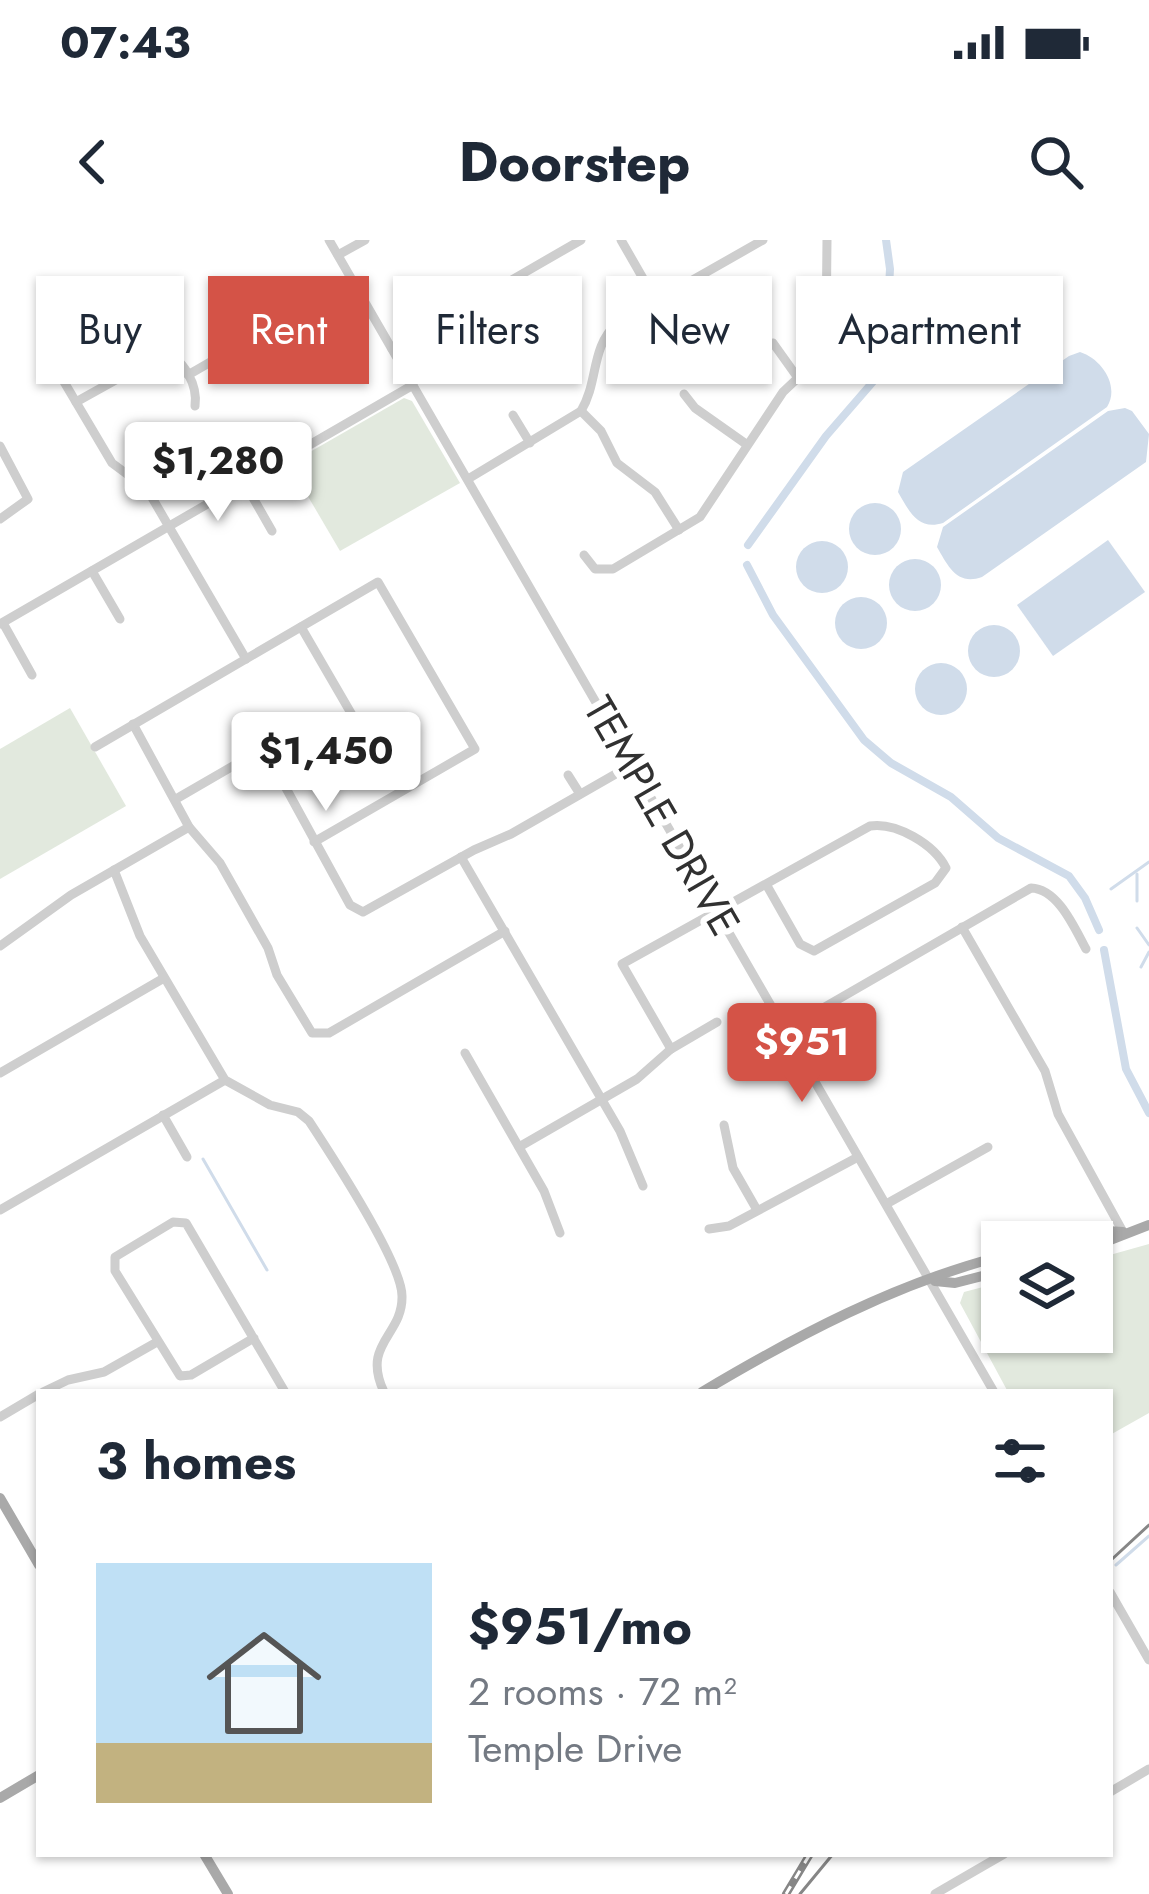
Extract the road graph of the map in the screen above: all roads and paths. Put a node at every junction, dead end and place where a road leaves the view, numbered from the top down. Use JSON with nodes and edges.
{"nodes":[{"id":1,"x":329,"y":240,"type":"edge"},
{"id":2,"x":365,"y":240,"type":"edge"},
{"id":3,"x":581,"y":240,"type":"edge"},
{"id":4,"x":621,"y":240,"type":"edge"},
{"id":5,"x":763,"y":240,"type":"edge"},
{"id":6,"x":826,"y":240,"type":"edge"},
{"id":7,"x":338,"y":255,"type":"junction"},
{"id":8,"x":350,"y":276,"type":"edge"},
{"id":9,"x":642,"y":276,"type":"edge"},
{"id":10,"x":700,"y":276,"type":"edge"},
{"id":11,"x":826,"y":276,"type":"edge"},
{"id":12,"x":369,"y":309,"type":"edge"},
{"id":13,"x":606,"y":333,"type":"edge"},
{"id":14,"x":772,"y":343,"type":"dead end"},
{"id":15,"x":392,"y":349,"type":"junction"},
{"id":16,"x":208,"y":363,"type":"edge"},
{"id":17,"x":188,"y":375,"type":"junction"},
{"id":18,"x":796,"y":375,"type":"edge"},
{"id":19,"x":796,"y":381,"type":"edge"},
{"id":20,"x":65,"y":384,"type":"edge"},
{"id":21,"x":413,"y":385,"type":"junction"},
{"id":22,"x":685,"y":394,"type":"dead end"},
{"id":23,"x":76,"y":402,"type":"junction"},
{"id":24,"x":195,"y":406,"type":"dead end"},
{"id":25,"x":581,"y":411,"type":"junction"},
{"id":26,"x":513,"y":415,"type":"dead end"},
{"id":27,"x":530,"y":443,"type":"junction"},
{"id":28,"x":746,"y":444,"type":"junction"},
{"id":29,"x":0,"y":446,"type":"edge"},
{"id":30,"x":467,"y":479,"type":"junction"},
{"id":31,"x":244,"y":482,"type":"junction"},
{"id":32,"x":0,"y":519,"type":"edge"},
{"id":33,"x":168,"y":527,"type":"junction"},
{"id":34,"x":679,"y":530,"type":"junction"},
{"id":35,"x":272,"y":531,"type":"dead end"},
{"id":36,"x":584,"y":555,"type":"dead end"},
{"id":37,"x":92,"y":571,"type":"junction"},
{"id":38,"x":120,"y":619,"type":"dead end"},
{"id":39,"x":1,"y":624,"type":"edge"},
{"id":40,"x":301,"y":627,"type":"junction"},
{"id":41,"x":246,"y":659,"type":"junction"},
{"id":42,"x":32,"y":675,"type":"dead end"},
{"id":43,"x":355,"y":720,"type":"dead end"},
{"id":44,"x":133,"y":724,"type":"junction"},
{"id":45,"x":95,"y":746,"type":"dead end"},
{"id":46,"x":633,"y":764,"type":"junction"},
{"id":47,"x":568,"y":775,"type":"dead end"},
{"id":48,"x":580,"y":794,"type":"junction"},
{"id":49,"x":176,"y":799,"type":"junction"},
{"id":50,"x":189,"y":826,"type":"junction"},
{"id":51,"x":314,"y":842,"type":"junction"},
{"id":52,"x":461,"y":857,"type":"junction"},
{"id":53,"x":114,"y":870,"type":"junction"},
{"id":54,"x":766,"y":884,"type":"junction"},
{"id":55,"x":717,"y":910,"type":"junction"},
{"id":56,"x":962,"y":927,"type":"junction"},
{"id":57,"x":505,"y":931,"type":"junction"},
{"id":58,"x":0,"y":946,"type":"edge"},
{"id":59,"x":1086,"y":949,"type":"dead end"},
{"id":60,"x":164,"y":978,"type":"junction"},
{"id":61,"x":717,"y":1022,"type":"dead end"},
{"id":62,"x":784,"y":1030,"type":"junction"},
{"id":63,"x":670,"y":1049,"type":"junction"},
{"id":64,"x":465,"y":1053,"type":"dead end"},
{"id":65,"x":0,"y":1073,"type":"edge"},
{"id":66,"x":225,"y":1079,"type":"junction"},
{"id":67,"x":602,"y":1099,"type":"junction"},
{"id":68,"x":163,"y":1115,"type":"junction"},
{"id":69,"x":724,"y":1125,"type":"dead end"},
{"id":70,"x":519,"y":1147,"type":"junction"},
{"id":71,"x":988,"y":1147,"type":"dead end"},
{"id":72,"x":187,"y":1157,"type":"dead end"},
{"id":73,"x":859,"y":1157,"type":"junction"},
{"id":74,"x":643,"y":1186,"type":"dead end"},
{"id":75,"x":888,"y":1204,"type":"junction"},
{"id":76,"x":0,"y":1210,"type":"edge"},
{"id":77,"x":758,"y":1210,"type":"junction"},
{"id":78,"x":1149,"y":1225,"type":"edge"},
{"id":79,"x":709,"y":1229,"type":"dead end"},
{"id":80,"x":1113,"y":1231,"type":"edge"},
{"id":81,"x":1123,"y":1232,"type":"junction"},
{"id":82,"x":560,"y":1233,"type":"dead end"},
{"id":83,"x":1113,"y":1239,"type":"edge"},
{"id":84,"x":981,"y":1262,"type":"edge"},
{"id":85,"x":981,"y":1276,"type":"edge"},
{"id":86,"x":932,"y":1280,"type":"junction"},
{"id":87,"x":254,"y":1338,"type":"junction"},
{"id":88,"x":157,"y":1342,"type":"junction"},
{"id":89,"x":49,"y":1389,"type":"edge"},
{"id":90,"x":283,"y":1389,"type":"edge"},
{"id":91,"x":383,"y":1389,"type":"edge"},
{"id":92,"x":710,"y":1389,"type":"edge"},
{"id":93,"x":992,"y":1389,"type":"edge"},
{"id":94,"x":36,"y":1396,"type":"edge"},
{"id":95,"x":0,"y":1417,"type":"edge"},
{"id":96,"x":0,"y":1498,"type":"edge"},
{"id":97,"x":36,"y":1560,"type":"edge"},
{"id":98,"x":1113,"y":1597,"type":"edge"},
{"id":99,"x":1149,"y":1660,"type":"edge"},
{"id":100,"x":1149,"y":1769,"type":"edge"},
{"id":101,"x":36,"y":1777,"type":"edge"},
{"id":102,"x":1113,"y":1790,"type":"edge"},
{"id":103,"x":0,"y":1798,"type":"edge"},
{"id":104,"x":206,"y":1857,"type":"edge"},
{"id":105,"x":999,"y":1857,"type":"edge"},
{"id":106,"x":228,"y":1894,"type":"edge"},
{"id":107,"x":935,"y":1894,"type":"edge"}],
"edges":[{"from":1,"to":7,"type":"street","name":"TEMPLE DRIVE"},
{"from":2,"to":7,"type":"street"},
{"from":3,"to":15,"type":"street"},
{"from":4,"to":9,"type":"street"},
{"from":5,"to":10,"type":"street"},
{"from":6,"to":11,"type":"street"},
{"from":7,"to":8,"type":"street","name":"TEMPLE DRIVE"},
{"from":12,"to":15,"type":"street","name":"TEMPLE DRIVE"},
{"from":13,"to":25,"type":"street"},
{"from":14,"to":18,"type":"street"},
{"from":15,"to":21,"type":"street","name":"TEMPLE DRIVE"},
{"from":16,"to":17,"type":"street"},
{"from":17,"to":23,"type":"street"},
{"from":17,"to":24,"type":"street"},
{"from":19,"to":28,"type":"street"},
{"from":20,"to":23,"type":"street"},
{"from":21,"to":30,"type":"street","name":"TEMPLE DRIVE"},
{"from":21,"to":31,"type":"street"},
{"from":22,"to":28,"type":"street"},
{"from":23,"to":33,"type":"street"},
{"from":25,"to":27,"type":"street"},
{"from":25,"to":34,"type":"street"},
{"from":26,"to":27,"type":"street"},
{"from":27,"to":30,"type":"street"},
{"from":28,"to":34,"type":"street"},
{"from":29,"to":32,"type":"street"},
{"from":30,"to":46,"type":"street","name":"TEMPLE DRIVE"},
{"from":31,"to":33,"type":"street"},
{"from":31,"to":35,"type":"street"},
{"from":33,"to":37,"type":"street"},
{"from":33,"to":41,"type":"street"},
{"from":34,"to":36,"type":"street"},
{"from":37,"to":38,"type":"street"},
{"from":37,"to":39,"type":"street"},
{"from":39,"to":42,"type":"street"},
{"from":40,"to":41,"type":"street"},
{"from":40,"to":43,"type":"street"},
{"from":40,"to":51,"type":"street"},
{"from":41,"to":44,"type":"street"},
{"from":44,"to":45,"type":"street"},
{"from":44,"to":49,"type":"street"},
{"from":46,"to":48,"type":"street"},
{"from":46,"to":55,"type":"street","name":"TEMPLE DRIVE"},
{"from":47,"to":48,"type":"street"},
{"from":48,"to":52,"type":"street"},
{"from":49,"to":50,"type":"street"},
{"from":49,"to":51,"type":"street"},
{"from":50,"to":53,"type":"street"},
{"from":50,"to":57,"type":"street"},
{"from":51,"to":52,"type":"street"},
{"from":52,"to":57,"type":"street"},
{"from":53,"to":58,"type":"street"},
{"from":53,"to":60,"type":"street"},
{"from":54,"to":54,"type":"street"},
{"from":54,"to":55,"type":"street"},
{"from":55,"to":62,"type":"street","name":"TEMPLE DRIVE"},
{"from":55,"to":63,"type":"street"},
{"from":56,"to":59,"type":"street"},
{"from":56,"to":62,"type":"street"},
{"from":56,"to":81,"type":"street"},
{"from":57,"to":67,"type":"street"},
{"from":60,"to":65,"type":"street"},
{"from":60,"to":66,"type":"street"},
{"from":61,"to":63,"type":"street"},
{"from":62,"to":73,"type":"street","name":"TEMPLE DRIVE"},
{"from":63,"to":67,"type":"street"},
{"from":64,"to":70,"type":"street"},
{"from":66,"to":68,"type":"street"},
{"from":66,"to":91,"type":"street"},
{"from":67,"to":70,"type":"street"},
{"from":67,"to":74,"type":"street"},
{"from":68,"to":72,"type":"street"},
{"from":68,"to":76,"type":"street"},
{"from":69,"to":77,"type":"street"},
{"from":70,"to":82,"type":"street"},
{"from":71,"to":75,"type":"street"},
{"from":73,"to":75,"type":"street","name":"TEMPLE DRIVE"},
{"from":73,"to":77,"type":"street"},
{"from":75,"to":86,"type":"street","name":"TEMPLE DRIVE"},
{"from":77,"to":79,"type":"street"},
{"from":78,"to":81,"type":"main road"},
{"from":80,"to":81,"type":"main road"},
{"from":81,"to":83,"type":"main road"},
{"from":84,"to":86,"type":"main road"},
{"from":85,"to":86,"type":"main road"},
{"from":86,"to":92,"type":"main road"},
{"from":86,"to":93,"type":"street","name":"TEMPLE DRIVE"},
{"from":87,"to":88,"type":"street"},
{"from":87,"to":88,"type":"street"},
{"from":87,"to":90,"type":"street"},
{"from":88,"to":89,"type":"street"},
{"from":94,"to":95,"type":"street"},
{"from":96,"to":97,"type":"main road"},
{"from":98,"to":99,"type":"street"},
{"from":100,"to":102,"type":"street"},
{"from":101,"to":103,"type":"main road"},
{"from":104,"to":106,"type":"main road"},
{"from":105,"to":107,"type":"street"}]}
